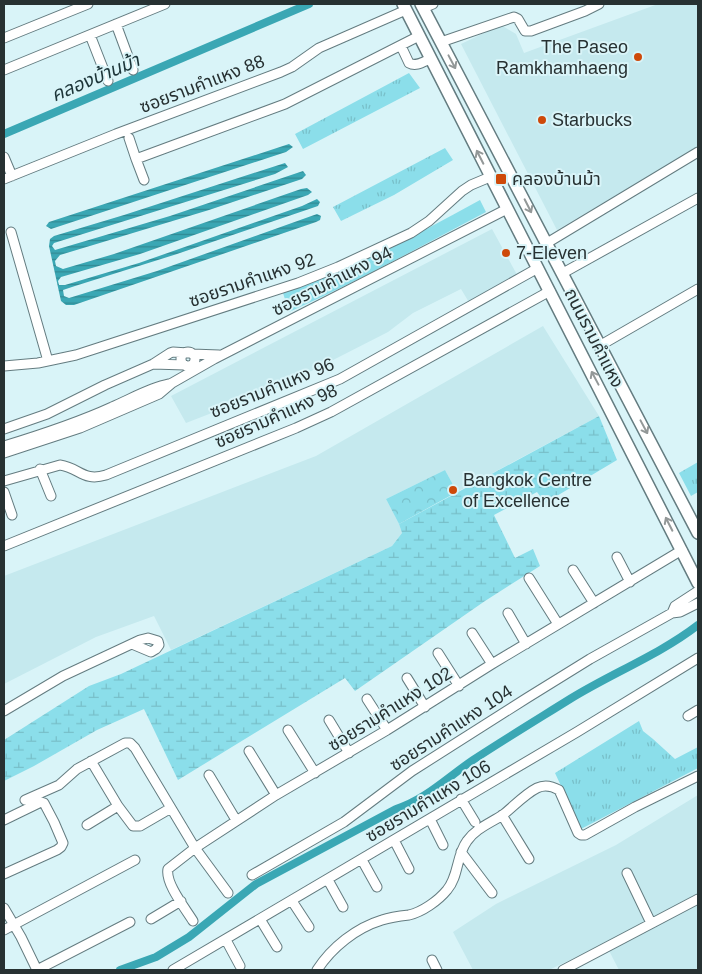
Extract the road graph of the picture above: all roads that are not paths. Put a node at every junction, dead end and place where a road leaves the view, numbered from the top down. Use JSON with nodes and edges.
{"nodes":[{"id":1,"x":88,"y":4,"type":"edge"},
{"id":2,"x":165,"y":4,"type":"edge"},
{"id":3,"x":598,"y":4,"type":"edge"},
{"id":4,"x":426,"y":5,"type":"edge"},
{"id":5,"x":405,"y":7,"type":"edge"},
{"id":6,"x":116,"y":24,"type":"junction"},
{"id":7,"x":90,"y":35,"type":"junction"},
{"id":8,"x":419,"y":36,"type":"junction"},
{"id":9,"x":4,"y":38,"type":"edge"},
{"id":10,"x":441,"y":42,"type":"junction"},
{"id":11,"x":401,"y":46,"type":"junction"},
{"id":12,"x":430,"y":59,"type":"junction"},
{"id":13,"x":4,"y":70,"type":"edge"},
{"id":14,"x":133,"y":70,"type":"dead end"},
{"id":15,"x":108,"y":80,"type":"dead end"},
{"id":16,"x":129,"y":138,"type":"dead end"},
{"id":17,"x":698,"y":152,"type":"edge"},
{"id":18,"x":4,"y":158,"type":"edge"},
{"id":19,"x":136,"y":159,"type":"junction"},
{"id":20,"x":8,"y":177,"type":"edge"},
{"id":21,"x":490,"y":177,"type":"junction"},
{"id":22,"x":144,"y":180,"type":"dead end"},
{"id":23,"x":698,"y":198,"type":"edge"},
{"id":24,"x":507,"y":209,"type":"junction"},
{"id":25,"x":11,"y":232,"type":"dead end"},
{"id":26,"x":547,"y":244,"type":"junction"},
{"id":27,"x":530,"y":252,"type":"junction"},
{"id":28,"x":538,"y":268,"type":"junction"},
{"id":29,"x":563,"y":273,"type":"junction"},
{"id":30,"x":698,"y":289,"type":"edge"},
{"id":31,"x":550,"y":291,"type":"junction"},
{"id":32,"x":601,"y":345,"type":"junction"},
{"id":33,"x":190,"y":353,"type":"junction"},
{"id":34,"x":221,"y":356,"type":"junction"},
{"id":35,"x":48,"y":361,"type":"junction"},
{"id":36,"x":209,"y":362,"type":"junction"},
{"id":37,"x":153,"y":364,"type":"junction"},
{"id":38,"x":188,"y":365,"type":"junction"},
{"id":39,"x":4,"y":366,"type":"edge"},
{"id":40,"x":172,"y":383,"type":"junction"},
{"id":41,"x":4,"y":429,"type":"edge"},
{"id":42,"x":4,"y":446,"type":"edge"},
{"id":43,"x":4,"y":452,"type":"edge"},
{"id":44,"x":40,"y":470,"type":"junction"},
{"id":45,"x":4,"y":481,"type":"edge"},
{"id":46,"x":4,"y":492,"type":"edge"},
{"id":47,"x":51,"y":496,"type":"dead end"},
{"id":48,"x":12,"y":515,"type":"dead end"},
{"id":49,"x":698,"y":533,"type":"edge"},
{"id":50,"x":4,"y":546,"type":"edge"},
{"id":51,"x":682,"y":550,"type":"junction"},
{"id":52,"x":617,"y":557,"type":"dead end"},
{"id":53,"x":573,"y":570,"type":"dead end"},
{"id":54,"x":529,"y":578,"type":"dead end"},
{"id":55,"x":630,"y":582,"type":"junction"},
{"id":56,"x":698,"y":583,"type":"edge"},
{"id":57,"x":698,"y":591,"type":"edge"},
{"id":58,"x":594,"y":603,"type":"junction"},
{"id":59,"x":698,"y":603,"type":"edge"},
{"id":60,"x":508,"y":613,"type":"dead end"},
{"id":61,"x":672,"y":613,"type":"junction"},
{"id":62,"x":558,"y":624,"type":"junction"},
{"id":63,"x":472,"y":633,"type":"dead end"},
{"id":64,"x":132,"y":644,"type":"dead end"},
{"id":65,"x":526,"y":644,"type":"junction"},
{"id":66,"x":438,"y":653,"type":"dead end"},
{"id":67,"x":698,"y":658,"type":"edge"},
{"id":68,"x":492,"y":664,"type":"junction"},
{"id":69,"x":407,"y":678,"type":"dead end"},
{"id":70,"x":458,"y":686,"type":"junction"},
{"id":71,"x":367,"y":699,"type":"dead end"},
{"id":72,"x":425,"y":707,"type":"junction"},
{"id":73,"x":698,"y":710,"type":"edge"},
{"id":74,"x":4,"y":711,"type":"edge"},
{"id":75,"x":688,"y":716,"type":"dead end"},
{"id":76,"x":329,"y":720,"type":"dead end"},
{"id":77,"x":288,"y":730,"type":"dead end"},
{"id":78,"x":387,"y":730,"type":"junction"},
{"id":79,"x":250,"y":751,"type":"dead end"},
{"id":80,"x":349,"y":753,"type":"junction"},
{"id":81,"x":91,"y":761,"type":"junction"},
{"id":82,"x":315,"y":773,"type":"junction"},
{"id":83,"x":209,"y":775,"type":"dead end"},
{"id":84,"x":698,"y":776,"type":"edge"},
{"id":85,"x":276,"y":795,"type":"junction"},
{"id":86,"x":461,"y":799,"type":"junction"},
{"id":87,"x":25,"y":800,"type":"dead end"},
{"id":88,"x":118,"y":806,"type":"junction"},
{"id":89,"x":172,"y":808,"type":"junction"},
{"id":90,"x":502,"y":815,"type":"junction"},
{"id":91,"x":430,"y":819,"type":"junction"},
{"id":92,"x":4,"y":820,"type":"edge"},
{"id":93,"x":236,"y":820,"type":"junction"},
{"id":94,"x":475,"y":822,"type":"dead end"},
{"id":95,"x":87,"y":825,"type":"dead end"},
{"id":96,"x":394,"y":840,"type":"junction"},
{"id":97,"x":443,"y":845,"type":"dead end"},
{"id":98,"x":195,"y":848,"type":"junction"},
{"id":99,"x":461,"y":852,"type":"junction"},
{"id":100,"x":529,"y":859,"type":"dead end"},
{"id":101,"x":135,"y":860,"type":"dead end"},
{"id":102,"x":362,"y":860,"type":"junction"},
{"id":103,"x":409,"y":869,"type":"dead end"},
{"id":104,"x":627,"y":872,"type":"dead end"},
{"id":105,"x":4,"y":874,"type":"edge"},
{"id":106,"x":252,"y":875,"type":"dead end"},
{"id":107,"x":328,"y":880,"type":"junction"},
{"id":108,"x":377,"y":887,"type":"dead end"},
{"id":109,"x":228,"y":893,"type":"dead end"},
{"id":110,"x":492,"y":893,"type":"dead end"},
{"id":111,"x":698,"y":899,"type":"edge"},
{"id":112,"x":292,"y":900,"type":"junction"},
{"id":113,"x":181,"y":901,"type":"junction"},
{"id":114,"x":342,"y":907,"type":"dead end"},
{"id":115,"x":4,"y":908,"type":"edge"},
{"id":116,"x":151,"y":919,"type":"dead end"},
{"id":117,"x":260,"y":920,"type":"junction"},
{"id":118,"x":193,"y":921,"type":"dead end"},
{"id":119,"x":130,"y":922,"type":"dead end"},
{"id":120,"x":651,"y":923,"type":"junction"},
{"id":121,"x":14,"y":924,"type":"junction"},
{"id":122,"x":309,"y":927,"type":"dead end"},
{"id":123,"x":4,"y":930,"type":"edge"},
{"id":124,"x":226,"y":940,"type":"junction"},
{"id":125,"x":277,"y":947,"type":"dead end"},
{"id":126,"x":432,"y":960,"type":"dead end"},
{"id":127,"x":240,"y":966,"type":"dead end"},
{"id":128,"x":36,"y":970,"type":"edge"},
{"id":129,"x":173,"y":970,"type":"edge"},
{"id":130,"x":317,"y":970,"type":"edge"},
{"id":131,"x":437,"y":970,"type":"edge"},
{"id":132,"x":563,"y":970,"type":"edge"}],
"edges":[{"from":1,"to":9,"type":"street"},
{"from":2,"to":6,"type":"street"},
{"from":3,"to":10,"type":"street"},
{"from":4,"to":10,"type":"main road","name":"ถนนรามคำแหง"},
{"from":5,"to":8,"type":"main road","name":"ถนนรามคำแหง"},
{"from":5,"to":20,"type":"street","name":"ซอยรามคำแหง 88"},
{"from":6,"to":7,"type":"street"},
{"from":6,"to":14,"type":"street"},
{"from":7,"to":13,"type":"street"},
{"from":7,"to":15,"type":"street"},
{"from":8,"to":11,"type":"street"},
{"from":8,"to":12,"type":"main road","name":"ถนนรามคำแหง"},
{"from":10,"to":26,"type":"main road","name":"ถนนรามคำแหง","one_way":true},
{"from":11,"to":12,"type":"street"},
{"from":11,"to":19,"type":"street"},
{"from":21,"to":12,"type":"main road","name":"ถนนรามคำแหง","one_way":true},
{"from":16,"to":19,"type":"street"},
{"from":17,"to":26,"type":"street"},
{"from":18,"to":20,"type":"street"},
{"from":19,"to":22,"type":"street"},
{"from":21,"to":24,"type":"main road","name":"ถนนรามคำแหง"},
{"from":21,"to":35,"type":"street","name":"ซอยรามคําแหง 92"},
{"from":23,"to":29,"type":"street"},
{"from":24,"to":27,"type":"main road","name":"ถนนรามคำแหง"},
{"from":24,"to":34,"type":"street","name":"ซอยรามคําแหง 94"},
{"from":25,"to":35,"type":"street"},
{"from":26,"to":27,"type":"main road"},
{"from":26,"to":29,"type":"main road","name":"ถนนรามคำแหง"},
{"from":27,"to":28,"type":"main road","name":"ถนนรามคำแหง"},
{"from":28,"to":31,"type":"main road","name":"ถนนรามคำแหง"},
{"from":28,"to":44,"type":"street","name":"ซอยรามคําแหง 96"},
{"from":29,"to":32,"type":"main road","name":"ถนนรามคำแหง"},
{"from":30,"to":32,"type":"street"},
{"from":31,"to":50,"type":"street","name":"ซอยรามคําแหง 98"},
{"from":51,"to":31,"type":"main road","name":"ถนนรามคำแหง","one_way":true},
{"from":32,"to":49,"type":"main road","name":"ถนนรามคำแหง","one_way":true},
{"from":33,"to":34,"type":"street"},
{"from":33,"to":37,"type":"street"},
{"from":33,"to":38,"type":"street"},
{"from":34,"to":36,"type":"street","name":"ซอยรามคําแหง 94"},
{"from":35,"to":39,"type":"street","name":"ซอยรามคําแหง 92"},
{"from":36,"to":38,"type":"street"},
{"from":36,"to":40,"type":"street","name":"ซอยรามคําแหง 94"},
{"from":37,"to":38,"type":"street"},
{"from":37,"to":41,"type":"street"},
{"from":40,"to":42,"type":"street","name":"ซอยรามคําแหง 94"},
{"from":40,"to":43,"type":"street","name":"ซอยรามคําแหง 94"},
{"from":44,"to":45,"type":"street","name":"ซอยรามคําแหง 96"},
{"from":44,"to":47,"type":"street"},
{"from":46,"to":48,"type":"street"},
{"from":51,"to":55,"type":"street","name":"ซอยรามคําแหง 102"},
{"from":51,"to":56,"type":"main road","name":"ถนนรามคำแหง"},
{"from":52,"to":55,"type":"street"},
{"from":53,"to":58,"type":"street"},
{"from":54,"to":62,"type":"street"},
{"from":55,"to":58,"type":"street","name":"ซอยรามคําแหง 102"},
{"from":57,"to":61,"type":"street","name":"ซอยรามคําแหง 104"},
{"from":58,"to":62,"type":"street","name":"ซอยรามคําแหง 102"},
{"from":59,"to":61,"type":"street","name":"ซอยรามคําแหง 104"},
{"from":60,"to":65,"type":"street"},
{"from":61,"to":106,"type":"street","name":"ซอยรามคําแหง 104"},
{"from":62,"to":65,"type":"street","name":"ซอยรามคําแหง 102"},
{"from":63,"to":68,"type":"street"},
{"from":64,"to":74,"type":"street"},
{"from":65,"to":68,"type":"street","name":"ซอยรามคําแหง 102"},
{"from":66,"to":70,"type":"street"},
{"from":67,"to":86,"type":"street","name":"ซอยรามคําแหง 106"},
{"from":68,"to":70,"type":"street","name":"ซอยรามคําแหง 102"},
{"from":69,"to":72,"type":"street"},
{"from":70,"to":72,"type":"street","name":"ซอยรามคําแหง 102"},
{"from":71,"to":78,"type":"street"},
{"from":72,"to":78,"type":"street","name":"ซอยรามคําแหง 102"},
{"from":73,"to":75,"type":"street"},
{"from":76,"to":80,"type":"street"},
{"from":77,"to":82,"type":"street"},
{"from":78,"to":80,"type":"street","name":"ซอยรามคําแหง 102"},
{"from":79,"to":85,"type":"street"},
{"from":80,"to":82,"type":"street","name":"ซอยรามคําแหง 102"},
{"from":81,"to":87,"type":"street"},
{"from":81,"to":88,"type":"street"},
{"from":81,"to":89,"type":"street"},
{"from":82,"to":85,"type":"street","name":"ซอยรามคําแหง 102"},
{"from":83,"to":93,"type":"street"},
{"from":84,"to":90,"type":"street"},
{"from":85,"to":93,"type":"street","name":"ซอยรามคําแหง 102"},
{"from":86,"to":91,"type":"street","name":"ซอยรามคําแหง 106"},
{"from":86,"to":94,"type":"street"},
{"from":88,"to":89,"type":"street"},
{"from":88,"to":95,"type":"street"},
{"from":89,"to":98,"type":"street"},
{"from":90,"to":99,"type":"street"},
{"from":90,"to":100,"type":"street"},
{"from":91,"to":96,"type":"street","name":"ซอยรามคําแหง 106"},
{"from":91,"to":97,"type":"street"},
{"from":92,"to":105,"type":"street"},
{"from":93,"to":98,"type":"street","name":"ซอยรามคําแหง 102"},
{"from":96,"to":102,"type":"street","name":"ซอยรามคําแหง 106"},
{"from":96,"to":103,"type":"street"},
{"from":98,"to":109,"type":"street"},
{"from":98,"to":113,"type":"street","name":"ซอยรามคําแหง 102"},
{"from":99,"to":110,"type":"street"},
{"from":99,"to":130,"type":"street"},
{"from":101,"to":121,"type":"street"},
{"from":102,"to":107,"type":"street","name":"ซอยรามคําแหง 106"},
{"from":102,"to":108,"type":"street"},
{"from":104,"to":120,"type":"street"},
{"from":107,"to":112,"type":"street","name":"ซอยรามคําแหง 106"},
{"from":107,"to":114,"type":"street"},
{"from":111,"to":120,"type":"street"},
{"from":112,"to":117,"type":"street","name":"ซอยรามคําแหง 106"},
{"from":112,"to":122,"type":"street"},
{"from":113,"to":116,"type":"street"},
{"from":113,"to":118,"type":"street","name":"ซอยรามคําแหง 102"},
{"from":115,"to":121,"type":"street"},
{"from":117,"to":124,"type":"street","name":"ซอยรามคําแหง 106"},
{"from":117,"to":125,"type":"street"},
{"from":119,"to":128,"type":"street"},
{"from":120,"to":132,"type":"street"},
{"from":121,"to":123,"type":"street"},
{"from":121,"to":128,"type":"street"},
{"from":124,"to":127,"type":"street"},
{"from":124,"to":129,"type":"street","name":"ซอยรามคําแหง 106"},
{"from":126,"to":131,"type":"street"}]}
